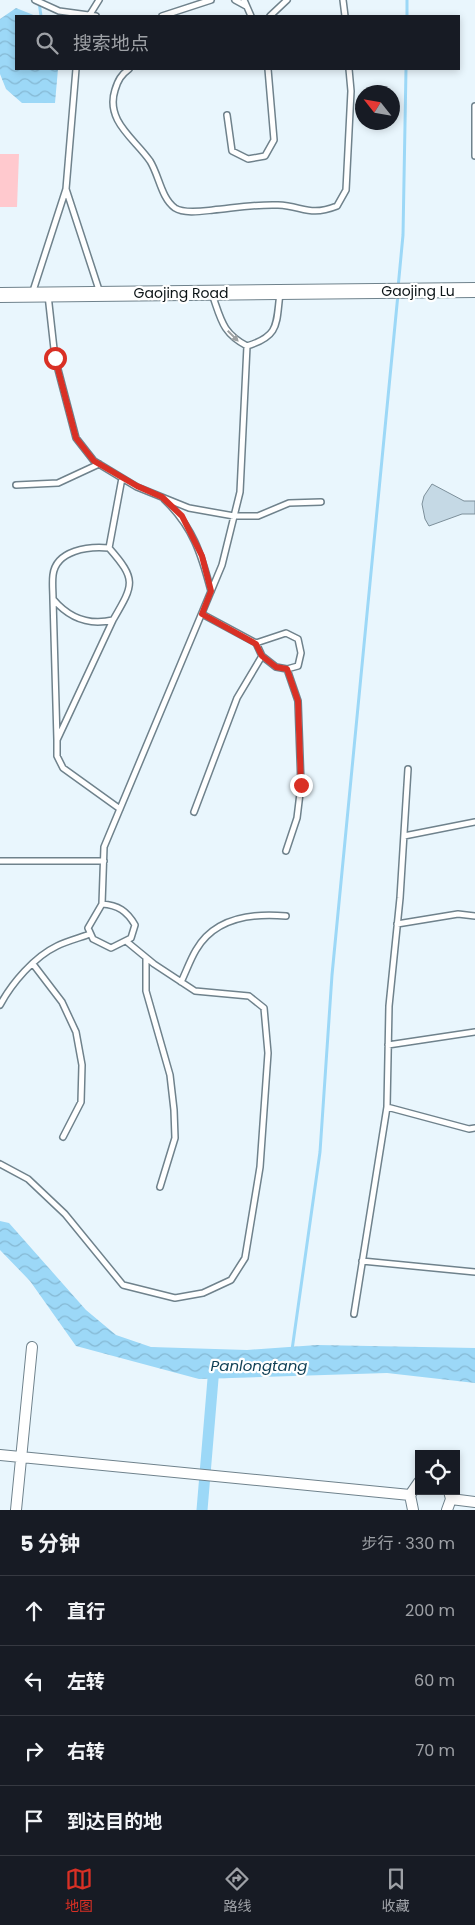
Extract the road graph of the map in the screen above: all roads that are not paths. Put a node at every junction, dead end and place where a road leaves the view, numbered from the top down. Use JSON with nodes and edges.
{"nodes":[{"id":1,"x":35,"y":0,"type":"edge"},
{"id":2,"x":99,"y":0,"type":"edge"},
{"id":3,"x":211,"y":0,"type":"edge"},
{"id":4,"x":234,"y":0,"type":"edge"},
{"id":5,"x":244,"y":0,"type":"edge"},
{"id":6,"x":287,"y":0,"type":"edge"},
{"id":7,"x":343,"y":0,"type":"edge"},
{"id":8,"x":246,"y":6,"type":"junction"},
{"id":9,"x":84,"y":15,"type":"edge"},
{"id":10,"x":90,"y":15,"type":"edge"},
{"id":11,"x":165,"y":15,"type":"edge"},
{"id":12,"x":250,"y":15,"type":"edge"},
{"id":13,"x":271,"y":15,"type":"edge"},
{"id":14,"x":345,"y":15,"type":"edge"},
{"id":15,"x":76,"y":70,"type":"edge"},
{"id":16,"x":128,"y":70,"type":"edge"},
{"id":17,"x":268,"y":70,"type":"edge"},
{"id":18,"x":349,"y":70,"type":"edge"},
{"id":19,"x":475,"y":106,"type":"edge"},
{"id":20,"x":227,"y":115,"type":"dead end"},
{"id":21,"x":475,"y":156,"type":"edge"},
{"id":22,"x":66,"y":189,"type":"junction"},
{"id":23,"x":475,"y":290,"type":"edge"},
{"id":24,"x":361,"y":291,"type":"joint"},
{"id":25,"x":280,"y":292,"type":"junction"},
{"id":26,"x":212,"y":293,"type":"junction"},
{"id":27,"x":48,"y":294,"type":"junction"},
{"id":28,"x":100,"y":294,"type":"junction"},
{"id":29,"x":32,"y":295,"type":"junction"},
{"id":30,"x":0,"y":296,"type":"edge"},
{"id":31,"x":247,"y":346,"type":"junction"},
{"id":32,"x":99,"y":464,"type":"junction"},
{"id":33,"x":122,"y":478,"type":"junction"},
{"id":34,"x":16,"y":485,"type":"dead end"},
{"id":35,"x":162,"y":497,"type":"junction"},
{"id":36,"x":321,"y":502,"type":"dead end"},
{"id":37,"x":234,"y":516,"type":"junction"},
{"id":38,"x":109,"y":548,"type":"junction"},
{"id":39,"x":211,"y":591,"type":"junction"},
{"id":40,"x":53,"y":599,"type":"junction"},
{"id":41,"x":202,"y":614,"type":"junction"},
{"id":42,"x":113,"y":620,"type":"junction"},
{"id":43,"x":256,"y":644,"type":"junction"},
{"id":44,"x":262,"y":656,"type":"junction"},
{"id":45,"x":287,"y":669,"type":"junction"},
{"id":46,"x":57,"y":740,"type":"junction"},
{"id":47,"x":408,"y":769,"type":"dead end"},
{"id":48,"x":120,"y":809,"type":"junction"},
{"id":49,"x":194,"y":812,"type":"dead end"},
{"id":50,"x":475,"y":822,"type":"edge"},
{"id":51,"x":404,"y":836,"type":"junction"},
{"id":52,"x":286,"y":852,"type":"dead end"},
{"id":53,"x":104,"y":860,"type":"junction"},
{"id":54,"x":0,"y":861,"type":"edge"},
{"id":55,"x":102,"y":904,"type":"junction"},
{"id":56,"x":286,"y":916,"type":"dead end"},
{"id":57,"x":475,"y":916,"type":"edge"},
{"id":58,"x":397,"y":924,"type":"junction"},
{"id":59,"x":90,"y":934,"type":"junction"},
{"id":60,"x":126,"y":941,"type":"junction"},
{"id":61,"x":146,"y":958,"type":"junction"},
{"id":62,"x":33,"y":964,"type":"junction"},
{"id":63,"x":181,"y":982,"type":"junction"},
{"id":64,"x":0,"y":1005,"type":"edge"},
{"id":65,"x":475,"y":1032,"type":"edge"},
{"id":66,"x":388,"y":1045,"type":"junction"},
{"id":67,"x":387,"y":1107,"type":"junction"},
{"id":68,"x":475,"y":1128,"type":"edge"},
{"id":69,"x":64,"y":1137,"type":"dead end"},
{"id":70,"x":0,"y":1164,"type":"edge"},
{"id":71,"x":160,"y":1187,"type":"dead end"},
{"id":72,"x":362,"y":1261,"type":"junction"},
{"id":73,"x":475,"y":1272,"type":"edge"},
{"id":74,"x":354,"y":1314,"type":"dead end"},
{"id":75,"x":32,"y":1347,"type":"dead end"},
{"id":76,"x":0,"y":1455,"type":"edge"},
{"id":77,"x":21,"y":1458,"type":"junction"},
{"id":78,"x":415,"y":1488,"type":"edge"},
{"id":79,"x":410,"y":1495,"type":"junction"},
{"id":80,"x":450,"y":1495,"type":"edge"},
{"id":81,"x":475,"y":1502,"type":"edge"},
{"id":82,"x":16,"y":1510,"type":"edge"},
{"id":83,"x":413,"y":1510,"type":"edge"},
{"id":84,"x":447,"y":1510,"type":"edge"}],
"edges":[{"from":1,"to":9,"type":"lane"},
{"from":2,"to":10,"type":"lane"},
{"from":3,"to":11,"type":"lane"},
{"from":4,"to":8,"type":"lane"},
{"from":5,"to":8,"type":"lane"},
{"from":6,"to":13,"type":"lane"},
{"from":7,"to":14,"type":"lane"},
{"from":8,"to":12,"type":"lane"},
{"from":15,"to":22,"type":"lane"},
{"from":16,"to":18,"type":"lane"},
{"from":17,"to":20,"type":"lane"},
{"from":19,"to":21,"type":"lane"},
{"from":22,"to":28,"type":"lane"},
{"from":22,"to":29,"type":"lane"},
{"from":23,"to":24,"type":"main road","name":"Gaojing Lu"},
{"from":24,"to":25,"type":"main road","name":"Gaojing Road"},
{"from":25,"to":26,"type":"main road","name":"Gaojing Road"},
{"from":25,"to":31,"type":"lane"},
{"from":26,"to":28,"type":"main road","name":"Gaojing Road"},
{"from":26,"to":31,"type":"lane","one_way":true},
{"from":27,"to":28,"type":"main road","name":"Gaojing Road"},
{"from":27,"to":29,"type":"main road","name":"Gaojing Road"},
{"from":27,"to":32,"type":"lane"},
{"from":29,"to":30,"type":"main road","name":"Gaojing Road"},
{"from":31,"to":37,"type":"lane"},
{"from":32,"to":33,"type":"lane"},
{"from":32,"to":34,"type":"lane"},
{"from":33,"to":35,"type":"lane"},
{"from":33,"to":38,"type":"lane"},
{"from":35,"to":37,"type":"lane"},
{"from":35,"to":39,"type":"lane"},
{"from":36,"to":37,"type":"lane"},
{"from":37,"to":39,"type":"lane"},
{"from":38,"to":40,"type":"lane"},
{"from":38,"to":42,"type":"lane"},
{"from":39,"to":41,"type":"lane"},
{"from":40,"to":42,"type":"lane"},
{"from":40,"to":46,"type":"lane"},
{"from":41,"to":43,"type":"lane"},
{"from":41,"to":48,"type":"lane"},
{"from":42,"to":46,"type":"lane"},
{"from":43,"to":44,"type":"lane"},
{"from":43,"to":45,"type":"lane"},
{"from":44,"to":45,"type":"lane"},
{"from":44,"to":49,"type":"lane"},
{"from":45,"to":52,"type":"lane"},
{"from":46,"to":48,"type":"lane"},
{"from":47,"to":51,"type":"lane"},
{"from":48,"to":53,"type":"lane"},
{"from":50,"to":51,"type":"lane"},
{"from":51,"to":58,"type":"lane"},
{"from":53,"to":54,"type":"lane"},
{"from":53,"to":55,"type":"lane"},
{"from":55,"to":59,"type":"lane"},
{"from":55,"to":60,"type":"lane"},
{"from":56,"to":63,"type":"lane"},
{"from":57,"to":58,"type":"lane"},
{"from":58,"to":66,"type":"lane"},
{"from":59,"to":60,"type":"lane"},
{"from":59,"to":62,"type":"lane"},
{"from":60,"to":61,"type":"lane"},
{"from":61,"to":63,"type":"lane"},
{"from":61,"to":71,"type":"lane"},
{"from":62,"to":64,"type":"lane"},
{"from":62,"to":69,"type":"lane"},
{"from":63,"to":70,"type":"lane"},
{"from":65,"to":66,"type":"lane"},
{"from":66,"to":67,"type":"lane"},
{"from":67,"to":68,"type":"lane"},
{"from":67,"to":72,"type":"lane"},
{"from":72,"to":73,"type":"lane"},
{"from":72,"to":74,"type":"lane"},
{"from":75,"to":77,"type":"street"},
{"from":76,"to":77,"type":"street"},
{"from":77,"to":79,"type":"street"},
{"from":77,"to":82,"type":"street"},
{"from":78,"to":79,"type":"street"},
{"from":79,"to":83,"type":"street"},
{"from":80,"to":81,"type":"street"},
{"from":80,"to":84,"type":"street"}]}
